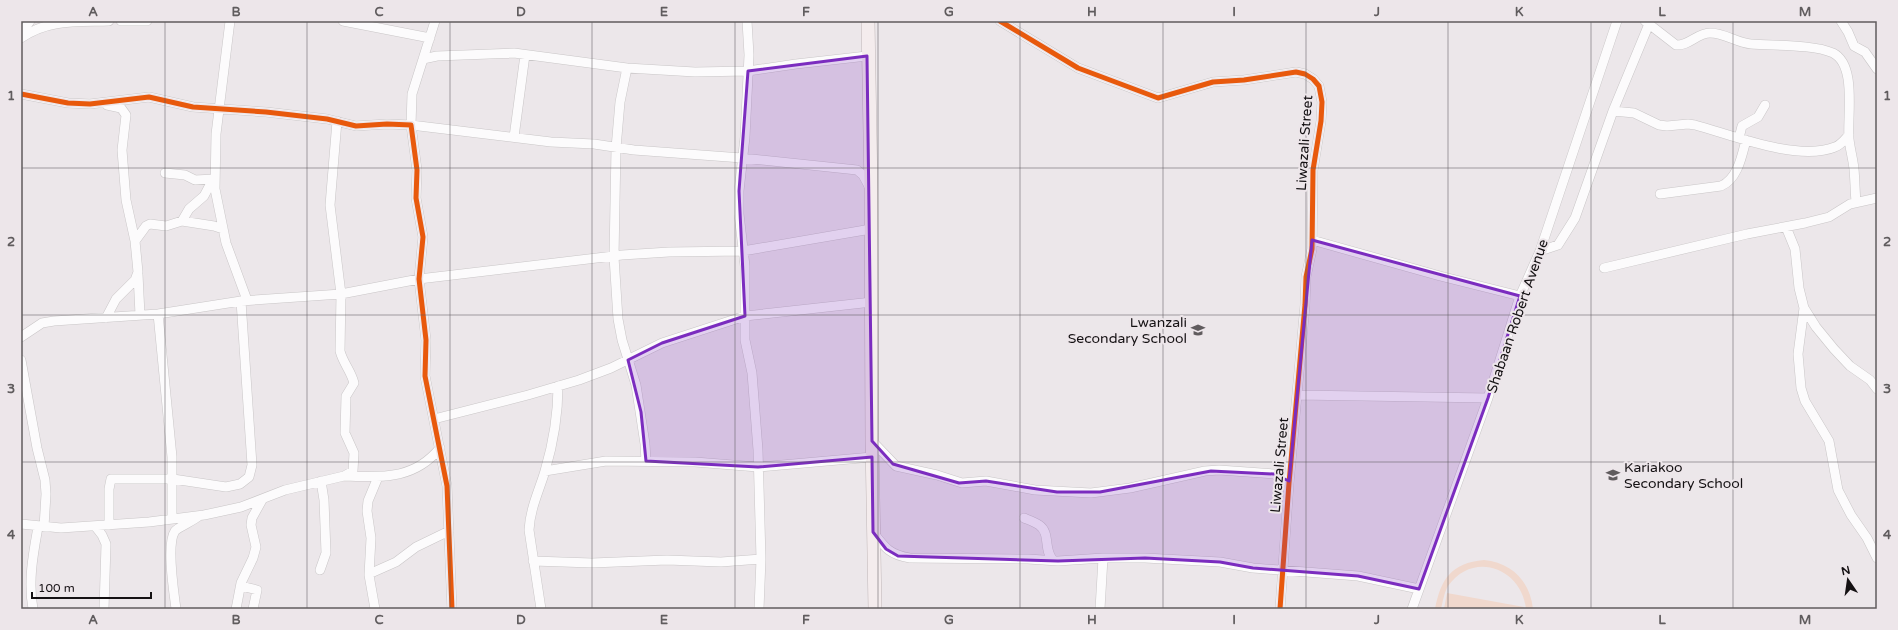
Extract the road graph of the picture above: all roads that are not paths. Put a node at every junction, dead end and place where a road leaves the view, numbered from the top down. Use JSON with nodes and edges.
{"nodes":[{"id":1,"x":30,"y":21,"type":"edge"},
{"id":2,"x":108,"y":21,"type":"edge"},
{"id":3,"x":121,"y":21,"type":"edge"},
{"id":4,"x":147,"y":21,"type":"edge"},
{"id":5,"x":230,"y":21,"type":"edge"},
{"id":6,"x":343,"y":21,"type":"edge"},
{"id":7,"x":435,"y":21,"type":"edge"},
{"id":8,"x":747,"y":21,"type":"edge"},
{"id":9,"x":868,"y":21,"type":"edge"},
{"id":10,"x":1000,"y":21,"type":"edge"},
{"id":11,"x":1618,"y":21,"type":"edge"},
{"id":12,"x":1841,"y":21,"type":"edge"},
{"id":13,"x":1647,"y":22,"type":"edge"},
{"id":14,"x":21,"y":33,"type":"edge"},
{"id":15,"x":21,"y":38,"type":"edge"},
{"id":16,"x":430,"y":38,"type":"junction"},
{"id":17,"x":525,"y":55,"type":"junction"},
{"id":18,"x":867,"y":56,"type":"junction"},
{"id":19,"x":423,"y":59,"type":"junction"},
{"id":20,"x":627,"y":68,"type":"junction"},
{"id":21,"x":1877,"y":69,"type":"edge"},
{"id":22,"x":748,"y":71,"type":"junction"},
{"id":23,"x":21,"y":94,"type":"edge"},
{"id":24,"x":90,"y":104,"type":"junction"},
{"id":25,"x":1765,"y":104,"type":"dead end"},
{"id":26,"x":220,"y":109,"type":"junction"},
{"id":27,"x":1612,"y":111,"type":"junction"},
{"id":28,"x":337,"y":121,"type":"junction"},
{"id":29,"x":411,"y":124,"type":"junction"},
{"id":30,"x":1849,"y":135,"type":"junction"},
{"id":31,"x":514,"y":138,"type":"junction"},
{"id":32,"x":1742,"y":139,"type":"junction"},
{"id":33,"x":616,"y":148,"type":"junction"},
{"id":34,"x":742,"y":158,"type":"junction"},
{"id":35,"x":165,"y":173,"type":"dead end"},
{"id":36,"x":214,"y":179,"type":"junction"},
{"id":37,"x":871,"y":190,"type":"junction"},
{"id":38,"x":1660,"y":194,"type":"dead end"},
{"id":39,"x":1877,"y":198,"type":"edge"},
{"id":40,"x":1856,"y":202,"type":"junction"},
{"id":41,"x":182,"y":221,"type":"junction"},
{"id":42,"x":1786,"y":227,"type":"junction"},
{"id":43,"x":871,"y":229,"type":"junction"},
{"id":44,"x":223,"y":230,"type":"junction"},
{"id":45,"x":1312,"y":240,"type":"junction"},
{"id":46,"x":135,"y":241,"type":"junction"},
{"id":47,"x":1540,"y":250,"type":"junction"},
{"id":48,"x":743,"y":252,"type":"junction"},
{"id":49,"x":614,"y":256,"type":"junction"},
{"id":50,"x":1604,"y":268,"type":"dead end"},
{"id":51,"x":138,"y":274,"type":"junction"},
{"id":52,"x":418,"y":278,"type":"junction"},
{"id":53,"x":341,"y":294,"type":"junction"},
{"id":54,"x":1520,"y":296,"type":"junction"},
{"id":55,"x":244,"y":301,"type":"junction"},
{"id":56,"x":872,"y":302,"type":"junction"},
{"id":57,"x":1804,"y":308,"type":"junction"},
{"id":58,"x":158,"y":314,"type":"junction"},
{"id":59,"x":140,"y":315,"type":"junction"},
{"id":60,"x":745,"y":316,"type":"junction"},
{"id":61,"x":106,"y":318,"type":"junction"},
{"id":62,"x":21,"y":337,"type":"edge"},
{"id":63,"x":21,"y":360,"type":"edge"},
{"id":64,"x":628,"y":360,"type":"junction"},
{"id":65,"x":558,"y":386,"type":"junction"},
{"id":66,"x":1877,"y":389,"type":"edge"},
{"id":67,"x":1298,"y":395,"type":"junction"},
{"id":68,"x":1488,"y":398,"type":"junction"},
{"id":69,"x":434,"y":419,"type":"junction"},
{"id":70,"x":872,"y":441,"type":"junction"},
{"id":71,"x":440,"y":448,"type":"junction"},
{"id":72,"x":872,"y":457,"type":"junction"},
{"id":73,"x":646,"y":461,"type":"junction"},
{"id":74,"x":758,"y":467,"type":"junction"},
{"id":75,"x":545,"y":471,"type":"junction"},
{"id":76,"x":344,"y":476,"type":"junction"},
{"id":77,"x":378,"y":477,"type":"junction"},
{"id":78,"x":173,"y":478,"type":"junction"},
{"id":79,"x":321,"y":481,"type":"junction"},
{"id":80,"x":1289,"y":484,"type":"junction"},
{"id":81,"x":262,"y":500,"type":"junction"},
{"id":82,"x":200,"y":515,"type":"junction"},
{"id":83,"x":1024,"y":518,"type":"dead end"},
{"id":84,"x":172,"y":519,"type":"junction"},
{"id":85,"x":21,"y":524,"type":"edge"},
{"id":86,"x":109,"y":525,"type":"junction"},
{"id":87,"x":95,"y":526,"type":"junction"},
{"id":88,"x":41,"y":527,"type":"junction"},
{"id":89,"x":450,"y":531,"type":"junction"},
{"id":90,"x":873,"y":532,"type":"junction"},
{"id":91,"x":1103,"y":558,"type":"junction"},
{"id":92,"x":1877,"y":558,"type":"edge"},
{"id":93,"x":761,"y":559,"type":"junction"},
{"id":94,"x":1053,"y":560,"type":"junction"},
{"id":95,"x":533,"y":561,"type":"junction"},
{"id":96,"x":320,"y":570,"type":"dead end"},
{"id":97,"x":1283,"y":570,"type":"junction"},
{"id":98,"x":369,"y":574,"type":"junction"},
{"id":99,"x":240,"y":586,"type":"junction"},
{"id":100,"x":1419,"y":589,"type":"junction"},
{"id":101,"x":33,"y":609,"type":"edge"},
{"id":102,"x":104,"y":609,"type":"edge"},
{"id":103,"x":176,"y":609,"type":"edge"},
{"id":104,"x":236,"y":609,"type":"edge"},
{"id":105,"x":253,"y":609,"type":"edge"},
{"id":106,"x":375,"y":609,"type":"edge"},
{"id":107,"x":452,"y":609,"type":"edge"},
{"id":108,"x":541,"y":609,"type":"edge"},
{"id":109,"x":759,"y":609,"type":"edge"},
{"id":110,"x":875,"y":609,"type":"edge"},
{"id":111,"x":1100,"y":609,"type":"edge"},
{"id":112,"x":1280,"y":609,"type":"edge"},
{"id":113,"x":1412,"y":609,"type":"edge"}],
"edges":[{"from":1,"to":14,"type":"street"},
{"from":2,"to":15,"type":"street"},
{"from":3,"to":4,"type":"street"},
{"from":5,"to":26,"type":"street"},
{"from":6,"to":16,"type":"street"},
{"from":7,"to":16,"type":"street"},
{"from":8,"to":22,"type":"street"},
{"from":9,"to":18,"type":"highway"},
{"from":10,"to":45,"type":"street","name":"Liwazali Street"},
{"from":11,"to":47,"type":"street","name":"Shabaan Robert Avenue"},
{"from":12,"to":21,"type":"street"},
{"from":13,"to":27,"type":"street"},
{"from":13,"to":30,"type":"street"},
{"from":16,"to":19,"type":"street"},
{"from":17,"to":19,"type":"street"},
{"from":17,"to":20,"type":"street"},
{"from":17,"to":31,"type":"street"},
{"from":18,"to":22,"type":"street"},
{"from":18,"to":37,"type":"highway"},
{"from":19,"to":29,"type":"street"},
{"from":20,"to":22,"type":"street"},
{"from":20,"to":33,"type":"street"},
{"from":22,"to":34,"type":"street"},
{"from":23,"to":24,"type":"street"},
{"from":24,"to":26,"type":"street"},
{"from":24,"to":46,"type":"street"},
{"from":25,"to":32,"type":"street"},
{"from":26,"to":28,"type":"street"},
{"from":26,"to":36,"type":"street"},
{"from":27,"to":32,"type":"street"},
{"from":27,"to":47,"type":"street"},
{"from":28,"to":29,"type":"street"},
{"from":28,"to":53,"type":"street"},
{"from":29,"to":31,"type":"street"},
{"from":29,"to":52,"type":"street"},
{"from":30,"to":32,"type":"street"},
{"from":30,"to":40,"type":"street"},
{"from":31,"to":33,"type":"street"},
{"from":32,"to":38,"type":"street"},
{"from":33,"to":34,"type":"street"},
{"from":33,"to":49,"type":"street"},
{"from":34,"to":37,"type":"street"},
{"from":34,"to":48,"type":"street"},
{"from":35,"to":36,"type":"street"},
{"from":36,"to":41,"type":"street"},
{"from":36,"to":44,"type":"street"},
{"from":37,"to":43,"type":"highway"},
{"from":39,"to":40,"type":"street"},
{"from":40,"to":42,"type":"street"},
{"from":41,"to":44,"type":"street"},
{"from":41,"to":46,"type":"street"},
{"from":42,"to":50,"type":"street"},
{"from":42,"to":57,"type":"street"},
{"from":43,"to":48,"type":"street"},
{"from":43,"to":56,"type":"highway"},
{"from":44,"to":55,"type":"street"},
{"from":45,"to":54,"type":"street"},
{"from":45,"to":67,"type":"street","name":"Liwazali Street"},
{"from":46,"to":51,"type":"street"},
{"from":47,"to":54,"type":"street","name":"Shabaan Robert Avenue"},
{"from":48,"to":49,"type":"street"},
{"from":48,"to":60,"type":"street"},
{"from":49,"to":52,"type":"street"},
{"from":49,"to":64,"type":"street"},
{"from":51,"to":59,"type":"street"},
{"from":51,"to":61,"type":"street"},
{"from":52,"to":53,"type":"street"},
{"from":52,"to":69,"type":"street"},
{"from":53,"to":55,"type":"street"},
{"from":53,"to":76,"type":"street"},
{"from":54,"to":68,"type":"street","name":"Shabaan Robert Avenue"},
{"from":55,"to":58,"type":"street"},
{"from":55,"to":78,"type":"street"},
{"from":56,"to":60,"type":"street"},
{"from":56,"to":70,"type":"highway"},
{"from":57,"to":66,"type":"street"},
{"from":57,"to":92,"type":"street"},
{"from":58,"to":59,"type":"street"},
{"from":58,"to":78,"type":"street"},
{"from":59,"to":61,"type":"street"},
{"from":60,"to":64,"type":"street"},
{"from":60,"to":74,"type":"street"},
{"from":61,"to":62,"type":"street"},
{"from":63,"to":88,"type":"street"},
{"from":64,"to":65,"type":"street"},
{"from":64,"to":73,"type":"street"},
{"from":65,"to":69,"type":"street"},
{"from":65,"to":75,"type":"street"},
{"from":67,"to":68,"type":"street"},
{"from":67,"to":80,"type":"street","name":"Liwazali Street"},
{"from":68,"to":100,"type":"street","name":"Shabaan Robert Avenue"},
{"from":69,"to":71,"type":"street"},
{"from":70,"to":72,"type":"highway"},
{"from":70,"to":80,"type":"street"},
{"from":71,"to":77,"type":"street"},
{"from":71,"to":89,"type":"street"},
{"from":72,"to":74,"type":"street"},
{"from":72,"to":90,"type":"highway"},
{"from":73,"to":74,"type":"street"},
{"from":73,"to":75,"type":"street"},
{"from":74,"to":93,"type":"street"},
{"from":75,"to":95,"type":"street"},
{"from":76,"to":77,"type":"street"},
{"from":76,"to":79,"type":"street"},
{"from":77,"to":98,"type":"street"},
{"from":78,"to":84,"type":"street"},
{"from":78,"to":86,"type":"street"},
{"from":79,"to":81,"type":"street"},
{"from":79,"to":96,"type":"street"},
{"from":80,"to":97,"type":"street","name":"Liwazali Street"},
{"from":81,"to":82,"type":"street"},
{"from":81,"to":99,"type":"street"},
{"from":82,"to":84,"type":"street"},
{"from":82,"to":103,"type":"street"},
{"from":83,"to":94,"type":"street"},
{"from":84,"to":86,"type":"street"},
{"from":85,"to":88,"type":"street"},
{"from":86,"to":87,"type":"street"},
{"from":87,"to":88,"type":"street"},
{"from":87,"to":102,"type":"street"},
{"from":88,"to":101,"type":"street"},
{"from":89,"to":98,"type":"street"},
{"from":89,"to":107,"type":"street"},
{"from":90,"to":94,"type":"street"},
{"from":90,"to":110,"type":"highway"},
{"from":91,"to":94,"type":"street"},
{"from":91,"to":97,"type":"street"},
{"from":91,"to":111,"type":"street"},
{"from":93,"to":95,"type":"street"},
{"from":93,"to":109,"type":"street"},
{"from":95,"to":108,"type":"street"},
{"from":97,"to":100,"type":"street"},
{"from":97,"to":112,"type":"street","name":"Liwazali Street"},
{"from":98,"to":106,"type":"street"},
{"from":99,"to":104,"type":"street"},
{"from":99,"to":105,"type":"street"},
{"from":100,"to":113,"type":"street","name":"Shabaan Robert Avenue"}]}
